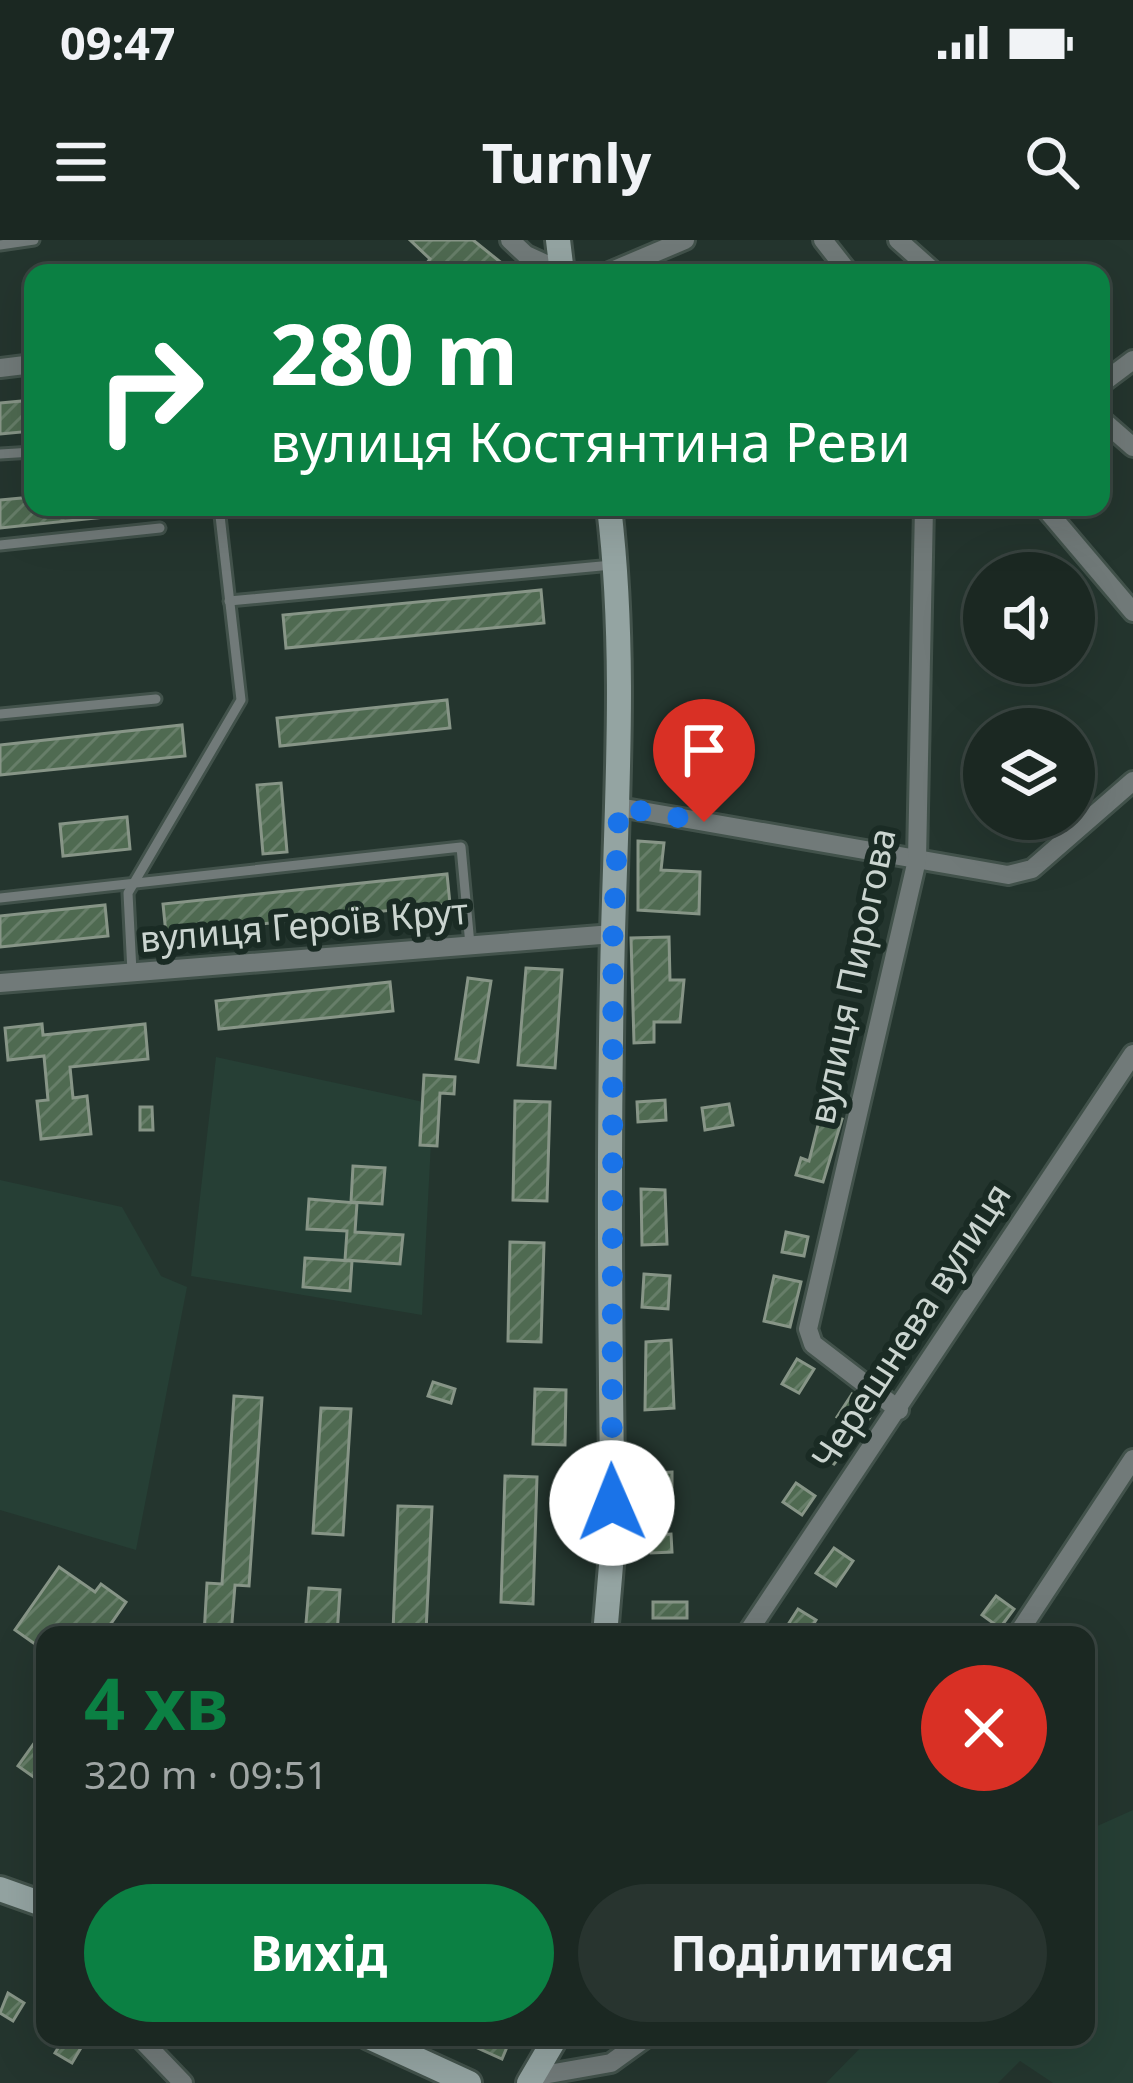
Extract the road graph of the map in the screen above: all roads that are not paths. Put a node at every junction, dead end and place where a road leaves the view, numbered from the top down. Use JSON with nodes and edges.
{"nodes":[{"id":1,"x":34,"y":240,"type":"edge"},
{"id":2,"x":510,"y":240,"type":"edge"},
{"id":3,"x":685,"y":240,"type":"edge"},
{"id":4,"x":823,"y":240,"type":"edge"},
{"id":5,"x":898,"y":240,"type":"edge"},
{"id":6,"x":0,"y":245,"type":"edge"},
{"id":7,"x":545,"y":264,"type":"edge"},
{"id":8,"x":628,"y":264,"type":"edge"},
{"id":9,"x":842,"y":264,"type":"edge"},
{"id":10,"x":925,"y":264,"type":"edge"},
{"id":11,"x":1110,"y":427,"type":"edge"},
{"id":12,"x":1133,"y":447,"type":"edge"},
{"id":13,"x":220,"y":516,"type":"edge"},
{"id":14,"x":610,"y":516,"type":"edge"},
{"id":15,"x":924,"y":516,"type":"edge"},
{"id":16,"x":1052,"y":516,"type":"edge"},
{"id":17,"x":160,"y":528,"type":"dead end"},
{"id":18,"x":0,"y":545,"type":"edge"},
{"id":19,"x":616,"y":565,"type":"junction"},
{"id":20,"x":230,"y":602,"type":"junction"},
{"id":21,"x":1133,"y":612,"type":"edge"},
{"id":22,"x":157,"y":699,"type":"dead end"},
{"id":23,"x":0,"y":714,"type":"edge"},
{"id":24,"x":1133,"y":781,"type":"edge"},
{"id":25,"x":619,"y":807,"type":"junction"},
{"id":26,"x":917,"y":860,"type":"junction"},
{"id":27,"x":135,"y":881,"type":"junction"},
{"id":28,"x":0,"y":898,"type":"edge"},
{"id":29,"x":613,"y":934,"type":"junction"},
{"id":30,"x":470,"y":945,"type":"junction"},
{"id":31,"x":132,"y":972,"type":"junction"},
{"id":32,"x":0,"y":983,"type":"edge"},
{"id":33,"x":1133,"y":1054,"type":"edge"},
{"id":34,"x":899,"y":1410,"type":"junction"},
{"id":35,"x":1133,"y":1459,"type":"edge"},
{"id":36,"x":606,"y":1626,"type":"edge"},
{"id":37,"x":752,"y":1626,"type":"edge"},
{"id":38,"x":1023,"y":1626,"type":"edge"},
{"id":39,"x":0,"y":1889,"type":"edge"},
{"id":40,"x":36,"y":1902,"type":"edge"},
{"id":41,"x":146,"y":2046,"type":"edge"},
{"id":42,"x":389,"y":2046,"type":"edge"},
{"id":43,"x":551,"y":2046,"type":"edge"},
{"id":44,"x":634,"y":2046,"type":"edge"},
{"id":45,"x":533,"y":2079,"type":"edge"},
{"id":46,"x":183,"y":2083,"type":"edge"},
{"id":47,"x":470,"y":2083,"type":"edge"}],
"edges":[{"from":1,"to":6,"type":"lane"},
{"from":2,"to":7,"type":"street"},
{"from":3,"to":8,"type":"street"},
{"from":4,"to":9,"type":"street"},
{"from":5,"to":10,"type":"street"},
{"from":11,"to":12,"type":"street"},
{"from":13,"to":20,"type":"lane"},
{"from":14,"to":19,"type":"street"},
{"from":15,"to":26,"type":"street","name":"вулиця Пирогова"},
{"from":16,"to":21,"type":"street"},
{"from":17,"to":18,"type":"lane"},
{"from":19,"to":20,"type":"lane"},
{"from":19,"to":25,"type":"street"},
{"from":20,"to":27,"type":"lane"},
{"from":22,"to":23,"type":"lane"},
{"from":24,"to":26,"type":"street"},
{"from":25,"to":26,"type":"street"},
{"from":25,"to":29,"type":"street"},
{"from":26,"to":34,"type":"street","name":"вулиця Пирогова"},
{"from":27,"to":28,"type":"lane"},
{"from":27,"to":30,"type":"lane"},
{"from":27,"to":31,"type":"lane"},
{"from":29,"to":30,"type":"street","name":"вулиця Героїв Крут"},
{"from":29,"to":36,"type":"street"},
{"from":30,"to":31,"type":"street","name":"вулиця Героїв Крут"},
{"from":31,"to":32,"type":"street","name":"вулиця Героїв Крут"},
{"from":33,"to":34,"type":"street","name":"Черешнева вулиця"},
{"from":34,"to":37,"type":"street","name":"Черешнева вулиця"},
{"from":35,"to":38,"type":"street"},
{"from":39,"to":40,"type":"street"},
{"from":41,"to":46,"type":"street"},
{"from":42,"to":47,"type":"street"},
{"from":43,"to":45,"type":"street"},
{"from":44,"to":45,"type":"street"}]}
